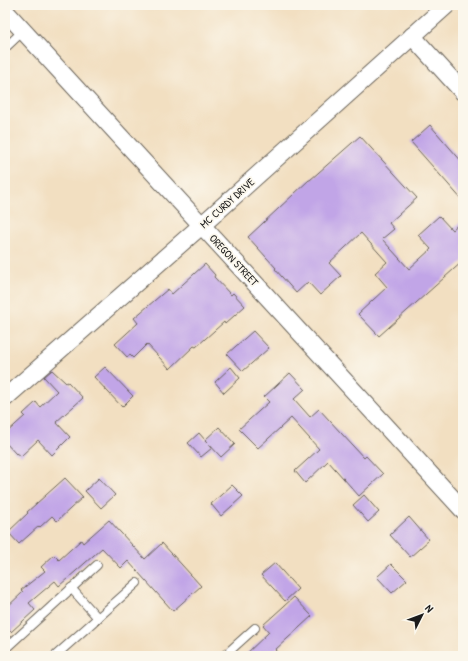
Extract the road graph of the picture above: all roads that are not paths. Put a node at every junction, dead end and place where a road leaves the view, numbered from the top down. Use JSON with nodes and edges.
{"nodes":[{"id":1,"x":447,"y":5,"type":"edge"},
{"id":2,"x":5,"y":11,"type":"edge"},
{"id":3,"x":23,"y":31,"type":"junction"},
{"id":4,"x":412,"y":36,"type":"junction"},
{"id":5,"x":5,"y":48,"type":"edge"},
{"id":6,"x":463,"y":92,"type":"edge"},
{"id":7,"x":202,"y":225,"type":"junction"},
{"id":8,"x":5,"y":398,"type":"edge"},
{"id":9,"x":463,"y":510,"type":"edge"},
{"id":10,"x":97,"y":565,"type":"dead end"},
{"id":11,"x":137,"y":583,"type":"dead end"},
{"id":12,"x":71,"y":588,"type":"junction"},
{"id":13,"x":98,"y":618,"type":"junction"},
{"id":14,"x":255,"y":628,"type":"dead end"},
{"id":15,"x":5,"y":649,"type":"edge"},
{"id":16,"x":55,"y":656,"type":"edge"},
{"id":17,"x":224,"y":656,"type":"edge"}],
"edges":[{"from":1,"to":4,"type":"street","name":"MC CURDY DRIVE"},
{"from":2,"to":3,"type":"street","name":"OREGON STREET"},
{"from":3,"to":5,"type":"lane"},
{"from":3,"to":7,"type":"street","name":"OREGON STREET"},
{"from":4,"to":6,"type":"street"},
{"from":4,"to":7,"type":"street","name":"MC CURDY DRIVE"},
{"from":7,"to":8,"type":"street","name":"MC CURDY DRIVE"},
{"from":7,"to":9,"type":"street","name":"OREGON STREET"},
{"from":10,"to":12,"type":"lane"},
{"from":11,"to":13,"type":"lane"},
{"from":12,"to":13,"type":"lane"},
{"from":12,"to":15,"type":"lane"},
{"from":13,"to":16,"type":"lane"},
{"from":14,"to":17,"type":"lane"}]}
